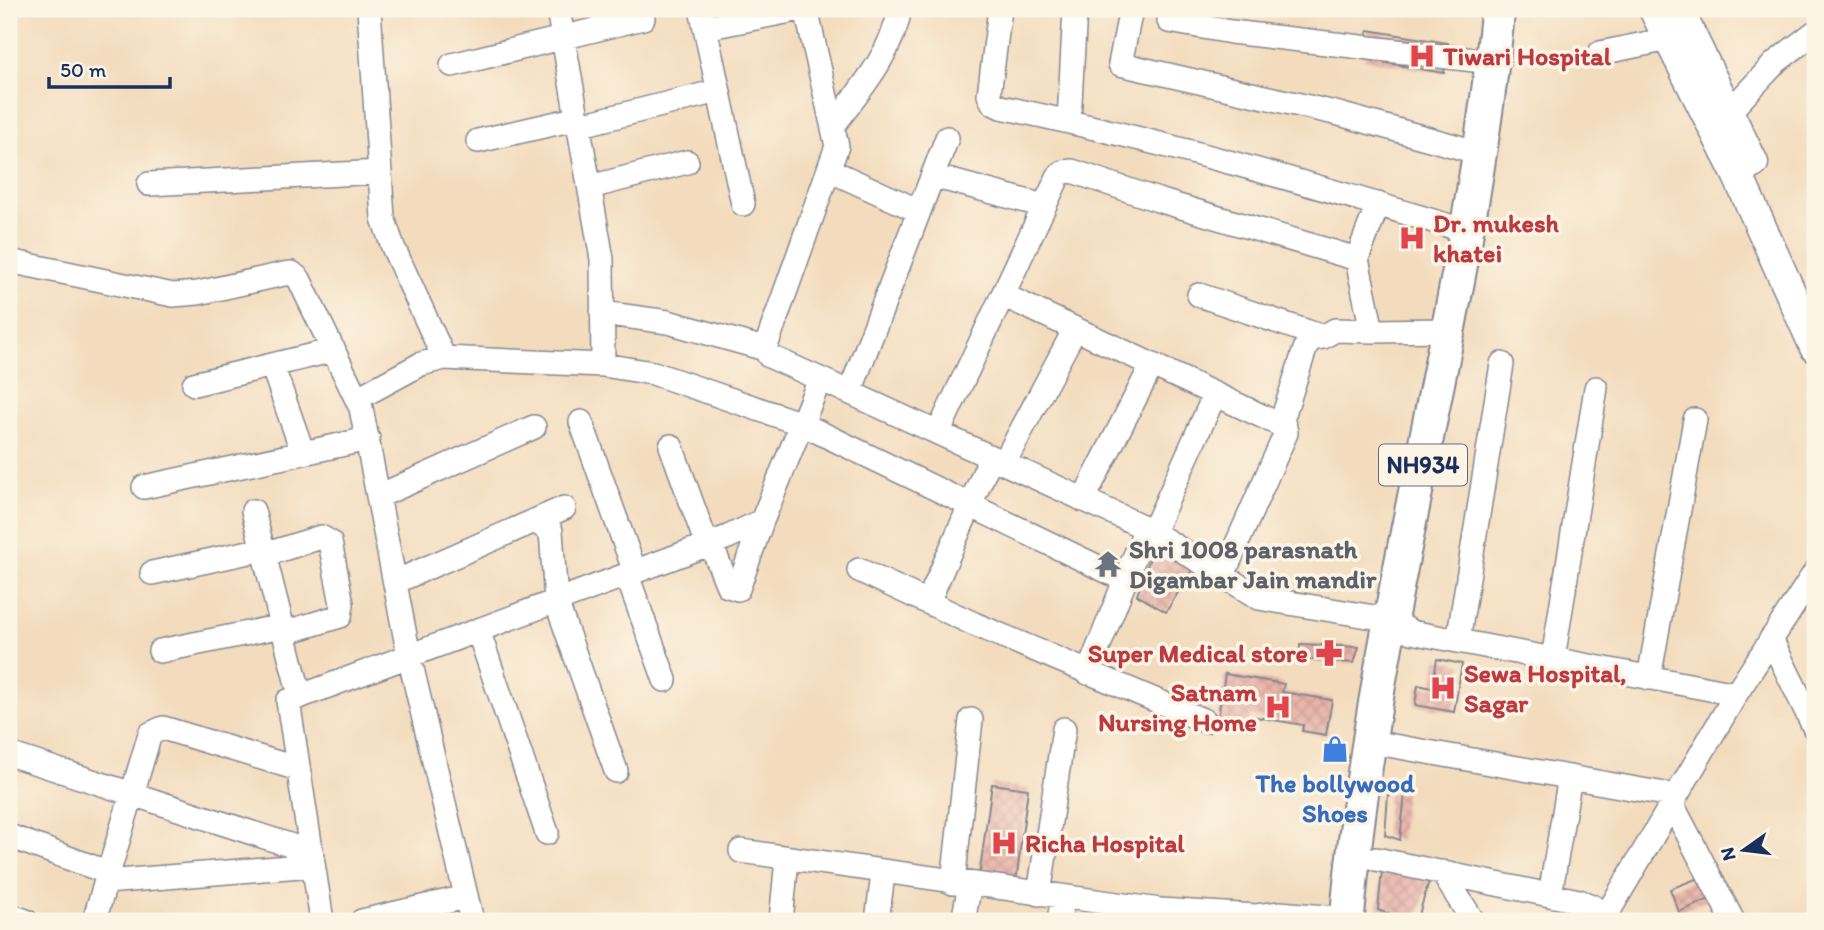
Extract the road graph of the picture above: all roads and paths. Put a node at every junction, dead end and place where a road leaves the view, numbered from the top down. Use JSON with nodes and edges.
{"nodes":[{"id":1,"x":369,"y":9,"type":"edge"},
{"id":2,"x":558,"y":9,"type":"edge"},
{"id":3,"x":803,"y":9,"type":"edge"},
{"id":4,"x":900,"y":9,"type":"edge"},
{"id":5,"x":1000,"y":9,"type":"edge"},
{"id":6,"x":1075,"y":9,"type":"edge"},
{"id":7,"x":1131,"y":9,"type":"edge"},
{"id":8,"x":1497,"y":9,"type":"edge"},
{"id":9,"x":1513,"y":9,"type":"edge"},
{"id":10,"x":1654,"y":9,"type":"edge"},
{"id":11,"x":1678,"y":9,"type":"edge"},
{"id":12,"x":703,"y":18,"type":"edge"},
{"id":13,"x":643,"y":19,"type":"dead end"},
{"id":14,"x":1169,"y":21,"type":"dead end"},
{"id":15,"x":1815,"y":32,"type":"edge"},
{"id":16,"x":564,"y":37,"type":"junction"},
{"id":17,"x":1668,"y":39,"type":"junction"},
{"id":18,"x":1600,"y":53,"type":"dead end"},
{"id":19,"x":1492,"y":62,"type":"junction"},
{"id":20,"x":452,"y":65,"type":"dead end"},
{"id":21,"x":718,"y":91,"type":"junction"},
{"id":22,"x":1729,"y":112,"type":"junction"},
{"id":23,"x":1069,"y":121,"type":"junction"},
{"id":24,"x":580,"y":122,"type":"junction"},
{"id":25,"x":833,"y":126,"type":"junction"},
{"id":26,"x":947,"y":138,"type":"dead end"},
{"id":27,"x":478,"y":141,"type":"dead end"},
{"id":28,"x":1480,"y":153,"type":"junction"},
{"id":29,"x":687,"y":162,"type":"dead end"},
{"id":30,"x":829,"y":170,"type":"junction"},
{"id":31,"x":380,"y":172,"type":"junction"},
{"id":32,"x":933,"y":176,"type":"junction"},
{"id":33,"x":149,"y":184,"type":"dead end"},
{"id":34,"x":590,"y":187,"type":"junction"},
{"id":35,"x":743,"y":204,"type":"dead end"},
{"id":36,"x":1378,"y":204,"type":"junction"},
{"id":37,"x":1044,"y":206,"type":"junction"},
{"id":38,"x":919,"y":211,"type":"junction"},
{"id":39,"x":1466,"y":231,"type":"junction"},
{"id":40,"x":1357,"y":259,"type":"junction"},
{"id":41,"x":9,"y":261,"type":"edge"},
{"id":42,"x":1003,"y":295,"type":"junction"},
{"id":43,"x":1199,"y":295,"type":"dead end"},
{"id":44,"x":1815,"y":298,"type":"edge"},
{"id":45,"x":602,"y":313,"type":"junction"},
{"id":46,"x":1075,"y":329,"type":"junction"},
{"id":47,"x":1450,"y":330,"type":"junction"},
{"id":48,"x":1372,"y":331,"type":"junction"},
{"id":49,"x":1322,"y":337,"type":"junction"},
{"id":50,"x":1815,"y":346,"type":"edge"},
{"id":51,"x":765,"y":349,"type":"junction"},
{"id":52,"x":334,"y":350,"type":"junction"},
{"id":53,"x":444,"y":358,"type":"junction"},
{"id":54,"x":1502,"y":364,"type":"dead end"},
{"id":55,"x":272,"y":365,"type":"junction"},
{"id":56,"x":603,"y":365,"type":"junction"},
{"id":57,"x":1153,"y":365,"type":"junction"},
{"id":58,"x":820,"y":379,"type":"junction"},
{"id":59,"x":194,"y":384,"type":"dead end"},
{"id":60,"x":1596,"y":388,"type":"dead end"},
{"id":61,"x":850,"y":392,"type":"junction"},
{"id":62,"x":1215,"y":394,"type":"junction"},
{"id":63,"x":358,"y":398,"type":"junction"},
{"id":64,"x":1695,"y":420,"type":"dead end"},
{"id":65,"x":581,"y":422,"type":"dead end"},
{"id":66,"x":1281,"y":423,"type":"junction"},
{"id":67,"x":802,"y":424,"type":"junction"},
{"id":68,"x":534,"y":427,"type":"dead end"},
{"id":69,"x":938,"y":433,"type":"junction"},
{"id":70,"x":368,"y":439,"type":"junction"},
{"id":71,"x":671,"y":446,"type":"dead end"},
{"id":72,"x":303,"y":453,"type":"junction"},
{"id":73,"x":997,"y":460,"type":"junction"},
{"id":74,"x":144,"y":487,"type":"dead end"},
{"id":75,"x":379,"y":496,"type":"junction"},
{"id":76,"x":1083,"y":500,"type":"junction"},
{"id":77,"x":970,"y":505,"type":"junction"},
{"id":78,"x":564,"y":508,"type":"dead end"},
{"id":79,"x":253,"y":512,"type":"dead end"},
{"id":80,"x":534,"y":521,"type":"junction"},
{"id":81,"x":762,"y":521,"type":"junction"},
{"id":82,"x":1150,"y":530,"type":"junction"},
{"id":83,"x":709,"y":544,"type":"junction"},
{"id":84,"x":264,"y":552,"type":"junction"},
{"id":85,"x":859,"y":570,"type":"dead end"},
{"id":86,"x":1815,"y":572,"type":"edge"},
{"id":87,"x":152,"y":573,"type":"dead end"},
{"id":88,"x":631,"y":573,"type":"junction"},
{"id":89,"x":1223,"y":575,"type":"junction"},
{"id":90,"x":1125,"y":580,"type":"junction"},
{"id":91,"x":395,"y":582,"type":"junction"},
{"id":92,"x":556,"y":601,"type":"junction"},
{"id":93,"x":928,"y":603,"type":"junction"},
{"id":94,"x":1402,"y":626,"type":"junction"},
{"id":95,"x":283,"y":629,"type":"junction"},
{"id":96,"x":478,"y":630,"type":"junction"},
{"id":97,"x":1771,"y":639,"type":"junction"},
{"id":98,"x":1458,"y":641,"type":"junction"},
{"id":99,"x":160,"y":650,"type":"dead end"},
{"id":100,"x":409,"y":656,"type":"junction"},
{"id":101,"x":1553,"y":659,"type":"junction"},
{"id":102,"x":1088,"y":673,"type":"junction"},
{"id":103,"x":1649,"y":678,"type":"junction"},
{"id":104,"x":665,"y":680,"type":"dead end"},
{"id":105,"x":1736,"y":694,"type":"junction"},
{"id":106,"x":300,"y":696,"type":"junction"},
{"id":107,"x":971,"y":720,"type":"dead end"},
{"id":108,"x":1205,"y":721,"type":"dead end"},
{"id":109,"x":1064,"y":729,"type":"dead end"},
{"id":110,"x":1815,"y":729,"type":"edge"},
{"id":111,"x":1388,"y":745,"type":"junction"},
{"id":112,"x":9,"y":754,"type":"edge"},
{"id":113,"x":298,"y":769,"type":"junction"},
{"id":114,"x":616,"y":771,"type":"dead end"},
{"id":115,"x":1570,"y":777,"type":"junction"},
{"id":116,"x":133,"y":795,"type":"junction"},
{"id":117,"x":1674,"y":800,"type":"junction"},
{"id":118,"x":547,"y":833,"type":"dead end"},
{"id":119,"x":9,"y":836,"type":"edge"},
{"id":120,"x":741,"y":851,"type":"dead end"},
{"id":121,"x":312,"y":858,"type":"junction"},
{"id":122,"x":788,"y":859,"type":"junction"},
{"id":123,"x":1376,"y":859,"type":"junction"},
{"id":124,"x":1442,"y":872,"type":"junction"},
{"id":125,"x":883,"y":874,"type":"junction"},
{"id":126,"x":108,"y":877,"type":"junction"},
{"id":127,"x":961,"y":884,"type":"junction"},
{"id":128,"x":1039,"y":894,"type":"junction"},
{"id":129,"x":1550,"y":895,"type":"junction"},
{"id":130,"x":466,"y":897,"type":"junction"},
{"id":131,"x":1063,"y":897,"type":"junction"},
{"id":132,"x":9,"y":915,"type":"edge"},
{"id":133,"x":1608,"y":919,"type":"edge"},
{"id":134,"x":26,"y":921,"type":"edge"},
{"id":135,"x":94,"y":921,"type":"edge"},
{"id":136,"x":322,"y":921,"type":"edge"},
{"id":137,"x":362,"y":921,"type":"edge"},
{"id":138,"x":472,"y":921,"type":"edge"},
{"id":139,"x":781,"y":921,"type":"edge"},
{"id":140,"x":877,"y":921,"type":"edge"},
{"id":141,"x":963,"y":921,"type":"edge"},
{"id":142,"x":1059,"y":921,"type":"edge"},
{"id":143,"x":1355,"y":921,"type":"edge"},
{"id":144,"x":1473,"y":921,"type":"edge"},
{"id":145,"x":1733,"y":921,"type":"edge"}],
"edges":[{"from":1,"to":31,"type":"street"},
{"from":2,"to":16,"type":"street"},
{"from":3,"to":12,"type":"street"},
{"from":3,"to":25,"type":"street"},
{"from":4,"to":25,"type":"street"},
{"from":5,"to":23,"type":"street"},
{"from":6,"to":23,"type":"street"},
{"from":7,"to":28,"type":"street"},
{"from":8,"to":19,"type":"highway","number":"NH934"},
{"from":9,"to":94,"type":"highway","number":"NH934"},
{"from":10,"to":17,"type":"main road"},
{"from":11,"to":22,"type":"main road"},
{"from":12,"to":21,"type":"street"},
{"from":13,"to":16,"type":"street"},
{"from":14,"to":19,"type":"street"},
{"from":15,"to":22,"type":"street"},
{"from":16,"to":20,"type":"street"},
{"from":16,"to":24,"type":"street"},
{"from":17,"to":18,"type":"street"},
{"from":17,"to":50,"type":"main road"},
{"from":19,"to":28,"type":"highway","number":"NH934"},
{"from":21,"to":24,"type":"street"},
{"from":21,"to":35,"type":"street"},
{"from":22,"to":44,"type":"main road"},
{"from":23,"to":36,"type":"street"},
{"from":24,"to":27,"type":"street"},
{"from":24,"to":34,"type":"street"},
{"from":25,"to":30,"type":"street"},
{"from":26,"to":32,"type":"street"},
{"from":28,"to":39,"type":"highway","number":"NH934"},
{"from":29,"to":34,"type":"street"},
{"from":30,"to":38,"type":"street"},
{"from":30,"to":51,"type":"street"},
{"from":31,"to":33,"type":"street"},
{"from":31,"to":53,"type":"street"},
{"from":32,"to":37,"type":"street"},
{"from":32,"to":38,"type":"street"},
{"from":34,"to":45,"type":"street"},
{"from":36,"to":39,"type":"street"},
{"from":36,"to":40,"type":"street"},
{"from":37,"to":40,"type":"street"},
{"from":37,"to":42,"type":"street"},
{"from":38,"to":61,"type":"street"},
{"from":39,"to":47,"type":"highway","number":"NH934"},
{"from":40,"to":48,"type":"street"},
{"from":41,"to":52,"type":"street"},
{"from":42,"to":46,"type":"street"},
{"from":42,"to":69,"type":"street"},
{"from":43,"to":49,"type":"street"},
{"from":45,"to":51,"type":"street"},
{"from":45,"to":56,"type":"street"},
{"from":46,"to":57,"type":"street"},
{"from":46,"to":73,"type":"street"},
{"from":47,"to":48,"type":"street"},
{"from":47,"to":94,"type":"highway","number":"NH934"},
{"from":48,"to":49,"type":"street"},
{"from":49,"to":66,"type":"street"},
{"from":51,"to":58,"type":"street"},
{"from":52,"to":55,"type":"street"},
{"from":52,"to":63,"type":"street"},
{"from":53,"to":56,"type":"street"},
{"from":53,"to":63,"type":"street"},
{"from":54,"to":98,"type":"street"},
{"from":55,"to":59,"type":"street"},
{"from":55,"to":72,"type":"street"},
{"from":56,"to":67,"type":"street"},
{"from":57,"to":62,"type":"street"},
{"from":57,"to":76,"type":"street"},
{"from":58,"to":61,"type":"street"},
{"from":58,"to":67,"type":"street"},
{"from":60,"to":101,"type":"street"},
{"from":61,"to":69,"type":"street"},
{"from":62,"to":66,"type":"street"},
{"from":62,"to":82,"type":"street"},
{"from":63,"to":70,"type":"street"},
{"from":64,"to":103,"type":"street"},
{"from":65,"to":88,"type":"street"},
{"from":66,"to":89,"type":"street"},
{"from":67,"to":77,"type":"street"},
{"from":67,"to":81,"type":"street"},
{"from":68,"to":75,"type":"street"},
{"from":69,"to":73,"type":"street"},
{"from":70,"to":72,"type":"street"},
{"from":70,"to":75,"type":"street"},
{"from":71,"to":83,"type":"street"},
{"from":72,"to":74,"type":"street"},
{"from":73,"to":76,"type":"street"},
{"from":73,"to":77,"type":"street"},
{"from":75,"to":91,"type":"street"},
{"from":76,"to":82,"type":"street"},
{"from":77,"to":90,"type":"street"},
{"from":77,"to":93,"type":"street"},
{"from":78,"to":80,"type":"street"},
{"from":79,"to":84,"type":"street"},
{"from":80,"to":91,"type":"street"},
{"from":80,"to":92,"type":"street"},
{"from":81,"to":83,"type":"street"},
{"from":81,"to":83,"type":"street"},
{"from":82,"to":89,"type":"street"},
{"from":82,"to":90,"type":"street"},
{"from":83,"to":88,"type":"street"},
{"from":84,"to":87,"type":"street"},
{"from":84,"to":95,"type":"street"},
{"from":84,"to":95,"type":"street"},
{"from":85,"to":93,"type":"street"},
{"from":86,"to":97,"type":"street"},
{"from":88,"to":92,"type":"street"},
{"from":88,"to":104,"type":"street"},
{"from":89,"to":94,"type":"street"},
{"from":90,"to":102,"type":"street"},
{"from":91,"to":100,"type":"street"},
{"from":92,"to":96,"type":"street"},
{"from":92,"to":114,"type":"street"},
{"from":93,"to":102,"type":"street"},
{"from":94,"to":98,"type":"street"},
{"from":94,"to":111,"type":"highway","number":"NH934"},
{"from":94,"to":143,"type":"highway","number":"NH934"},
{"from":95,"to":99,"type":"street"},
{"from":95,"to":106,"type":"street"},
{"from":96,"to":100,"type":"street"},
{"from":96,"to":118,"type":"street"},
{"from":97,"to":105,"type":"street"},
{"from":97,"to":110,"type":"street"},
{"from":98,"to":101,"type":"street"},
{"from":100,"to":106,"type":"street"},
{"from":100,"to":130,"type":"street"},
{"from":101,"to":103,"type":"street"},
{"from":102,"to":108,"type":"street"},
{"from":103,"to":105,"type":"street"},
{"from":105,"to":117,"type":"street"},
{"from":106,"to":113,"type":"street"},
{"from":107,"to":127,"type":"street"},
{"from":109,"to":128,"type":"street"},
{"from":111,"to":115,"type":"street"},
{"from":111,"to":123,"type":"highway","number":"NH934"},
{"from":112,"to":116,"type":"street"},
{"from":113,"to":116,"type":"street"},
{"from":113,"to":121,"type":"street"},
{"from":115,"to":117,"type":"street"},
{"from":115,"to":129,"type":"street"},
{"from":116,"to":121,"type":"street"},
{"from":116,"to":126,"type":"street"},
{"from":117,"to":133,"type":"street"},
{"from":117,"to":145,"type":"street"},
{"from":119,"to":126,"type":"street"},
{"from":120,"to":122,"type":"street"},
{"from":121,"to":126,"type":"street"},
{"from":121,"to":136,"type":"street"},
{"from":122,"to":125,"type":"street"},
{"from":122,"to":139,"type":"street"},
{"from":123,"to":124,"type":"street"},
{"from":123,"to":143,"type":"highway","number":"NH934"},
{"from":124,"to":129,"type":"street"},
{"from":124,"to":144,"type":"street"},
{"from":125,"to":127,"type":"street"},
{"from":125,"to":140,"type":"street"},
{"from":126,"to":135,"type":"street"},
{"from":127,"to":128,"type":"street"},
{"from":127,"to":141,"type":"street"},
{"from":128,"to":131,"type":"street"},
{"from":129,"to":133,"type":"street"},
{"from":130,"to":137,"type":"street"},
{"from":130,"to":138,"type":"street"},
{"from":131,"to":142,"type":"street"},
{"from":131,"to":143,"type":"street"},
{"from":132,"to":134,"type":"street"}]}
